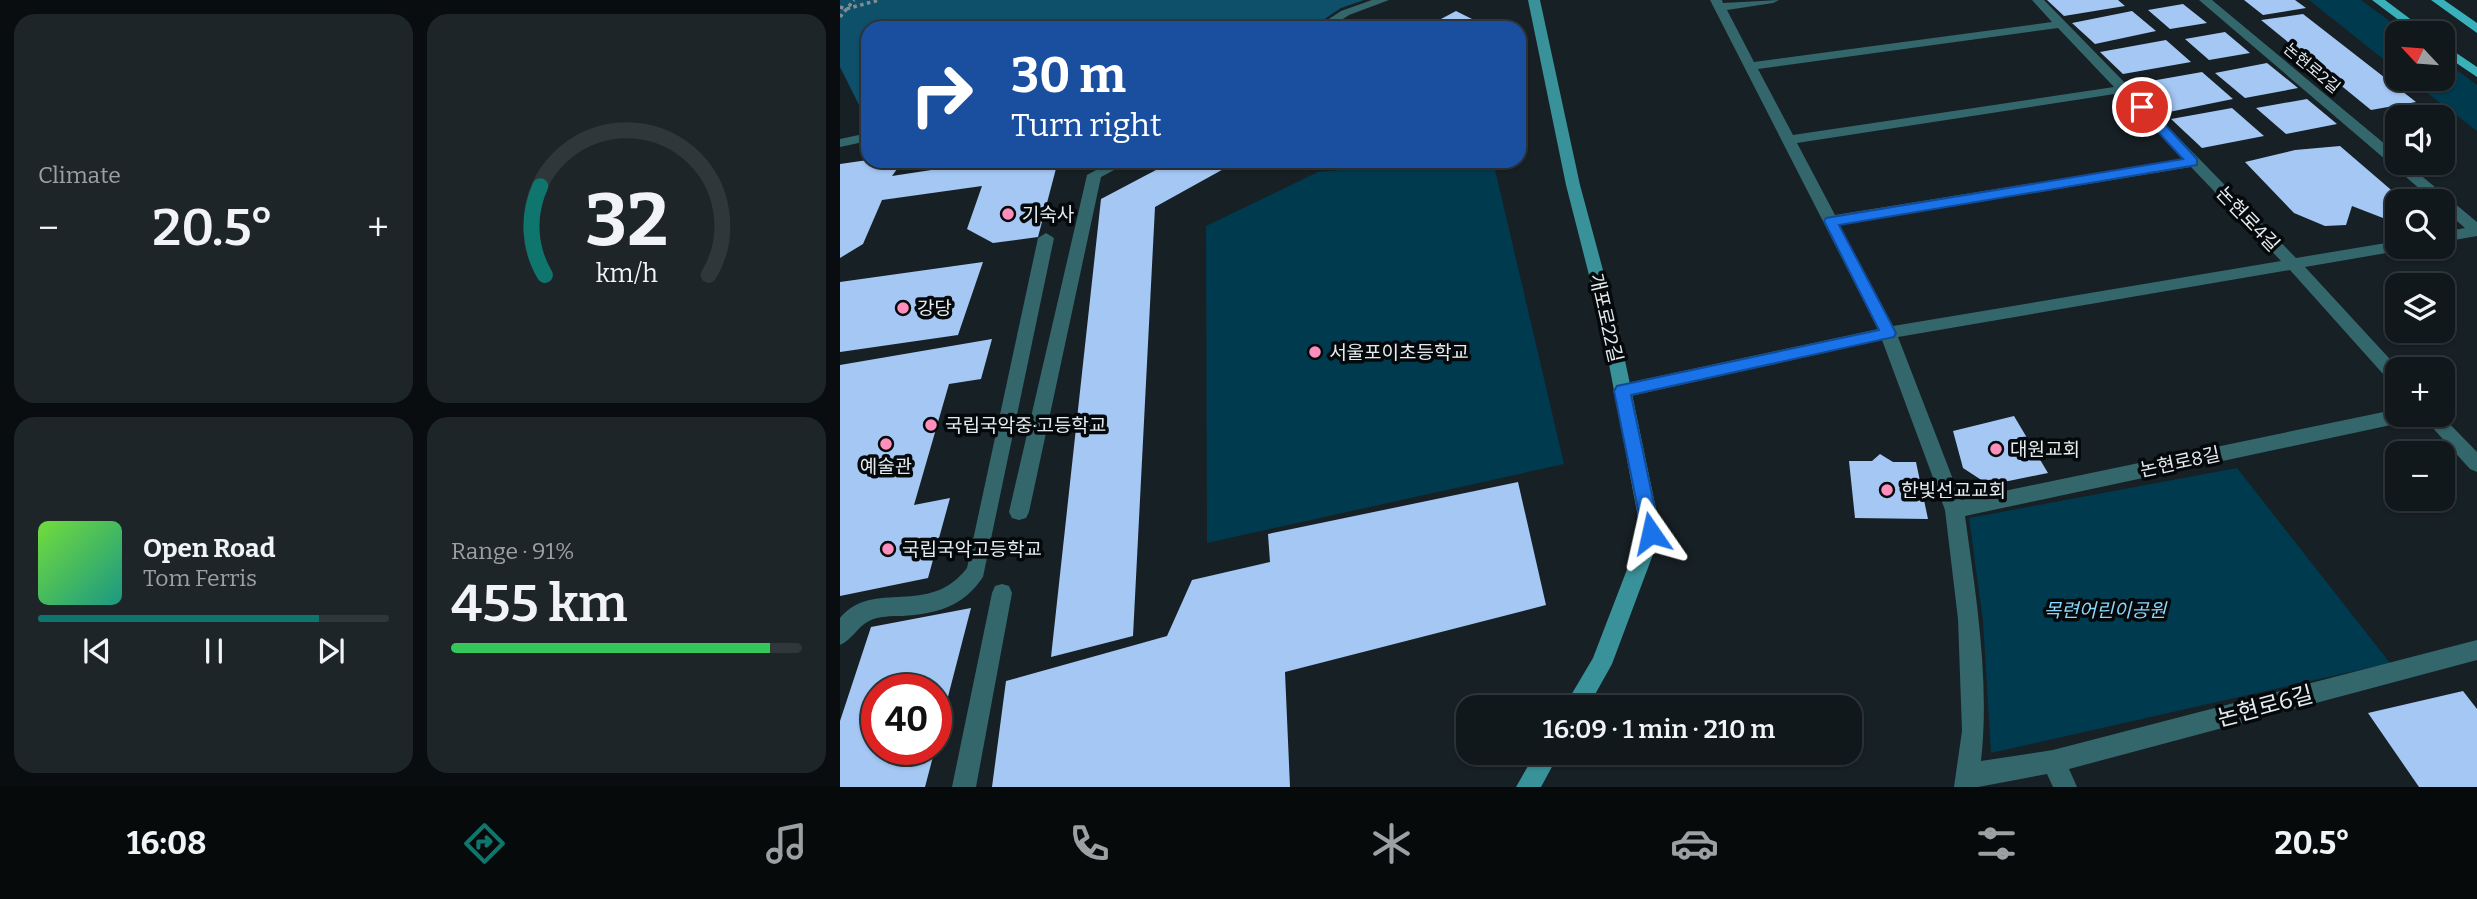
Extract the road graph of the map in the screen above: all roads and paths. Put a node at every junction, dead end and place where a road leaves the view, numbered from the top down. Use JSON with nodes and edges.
{"nodes":[{"id":1,"x":854,"y":0,"type":"edge"},
{"id":2,"x":879,"y":0,"type":"edge"},
{"id":3,"x":1383,"y":0,"type":"edge"},
{"id":4,"x":1534,"y":0,"type":"edge"},
{"id":5,"x":1773,"y":0,"type":"edge"},
{"id":6,"x":2038,"y":0,"type":"edge"},
{"id":7,"x":2204,"y":0,"type":"edge"},
{"id":8,"x":2378,"y":0,"type":"edge"},
{"id":9,"x":2437,"y":0,"type":"edge"},
{"id":10,"x":2455,"y":0,"type":"edge"},
{"id":11,"x":1718,"y":4,"type":"edge"},
{"id":12,"x":840,"y":7,"type":"edge"},
{"id":13,"x":846,"y":9,"type":"junction"},
{"id":14,"x":2477,"y":16,"type":"edge"},
{"id":15,"x":840,"y":17,"type":"edge"},
{"id":16,"x":1332,"y":21,"type":"edge"},
{"id":17,"x":2407,"y":21,"type":"edge"},
{"id":18,"x":2062,"y":24,"type":"junction"},
{"id":19,"x":2477,"y":29,"type":"edge"},
{"id":20,"x":2455,"y":57,"type":"edge"},
{"id":21,"x":1752,"y":66,"type":"junction"},
{"id":22,"x":2477,"y":73,"type":"edge"},
{"id":23,"x":2125,"y":89,"type":"junction"},
{"id":24,"x":861,"y":138,"type":"edge"},
{"id":25,"x":1787,"y":140,"type":"junction"},
{"id":26,"x":840,"y":143,"type":"edge"},
{"id":27,"x":2385,"y":152,"type":"edge"},
{"id":28,"x":2192,"y":162,"type":"junction"},
{"id":29,"x":1109,"y":168,"type":"edge"},
{"id":30,"x":2412,"y":175,"type":"edge"},
{"id":31,"x":1831,"y":221,"type":"junction"},
{"id":32,"x":2477,"y":230,"type":"edge"},
{"id":33,"x":2455,"y":235,"type":"edge"},
{"id":34,"x":1046,"y":238,"type":"dead end"},
{"id":35,"x":2385,"y":249,"type":"edge"},
{"id":36,"x":2295,"y":266,"type":"junction"},
{"id":37,"x":1888,"y":333,"type":"junction"},
{"id":38,"x":2385,"y":365,"type":"edge"},
{"id":39,"x":1622,"y":391,"type":"junction"},
{"id":40,"x":2385,"y":419,"type":"edge"},
{"id":41,"x":2442,"y":427,"type":"edge"},
{"id":42,"x":2477,"y":464,"type":"edge"},
{"id":43,"x":1955,"y":510,"type":"junction"},
{"id":44,"x":1019,"y":512,"type":"dead end"},
{"id":45,"x":1002,"y":593,"type":"dead end"},
{"id":46,"x":840,"y":635,"type":"edge"},
{"id":47,"x":2477,"y":650,"type":"edge"},
{"id":48,"x":1582,"y":695,"type":"edge"},
{"id":49,"x":2053,"y":762,"type":"junction"},
{"id":50,"x":1541,"y":765,"type":"edge"},
{"id":51,"x":1967,"y":781,"type":"edge"},
{"id":52,"x":964,"y":787,"type":"edge"},
{"id":53,"x":1528,"y":787,"type":"edge"},
{"id":54,"x":2065,"y":787,"type":"edge"}],
"edges":[{"from":1,"to":13,"type":"path"},
{"from":2,"to":13,"type":"path"},
{"from":3,"to":16,"type":"street"},
{"from":4,"to":39,"type":"street","name":"개포로22길"},
{"from":5,"to":11,"type":"street"},
{"from":6,"to":18,"type":"street","name":"논현로4길"},
{"from":7,"to":27,"type":"street","name":"논현로2길"},
{"from":8,"to":17,"type":"main road"},
{"from":9,"to":19,"type":"main road"},
{"from":10,"to":14,"type":"main road"},
{"from":11,"to":21,"type":"street"},
{"from":12,"to":13,"type":"path"},
{"from":13,"to":15,"type":"path"},
{"from":18,"to":21,"type":"street"},
{"from":18,"to":23,"type":"street","name":"논현로4길"},
{"from":20,"to":22,"type":"main road"},
{"from":21,"to":25,"type":"street"},
{"from":23,"to":25,"type":"street"},
{"from":23,"to":28,"type":"street","name":"논현로4길"},
{"from":24,"to":26,"type":"street"},
{"from":25,"to":31,"type":"street"},
{"from":28,"to":31,"type":"street"},
{"from":28,"to":36,"type":"street","name":"논현로4길"},
{"from":29,"to":44,"type":"street"},
{"from":30,"to":32,"type":"street","name":"논현로2길"},
{"from":31,"to":37,"type":"street"},
{"from":32,"to":33,"type":"street"},
{"from":34,"to":46,"type":"street"},
{"from":35,"to":36,"type":"street"},
{"from":36,"to":37,"type":"street"},
{"from":36,"to":38,"type":"street","name":"논현로4길"},
{"from":37,"to":39,"type":"street"},
{"from":37,"to":43,"type":"street"},
{"from":39,"to":48,"type":"street","name":"개포로22길"},
{"from":40,"to":43,"type":"street","name":"논현로8길"},
{"from":41,"to":42,"type":"street"},
{"from":43,"to":51,"type":"street"},
{"from":45,"to":52,"type":"street"},
{"from":47,"to":49,"type":"street","name":"논현로6길"},
{"from":49,"to":51,"type":"street","name":"논현로6길"},
{"from":49,"to":54,"type":"street"},
{"from":50,"to":53,"type":"street"}]}
